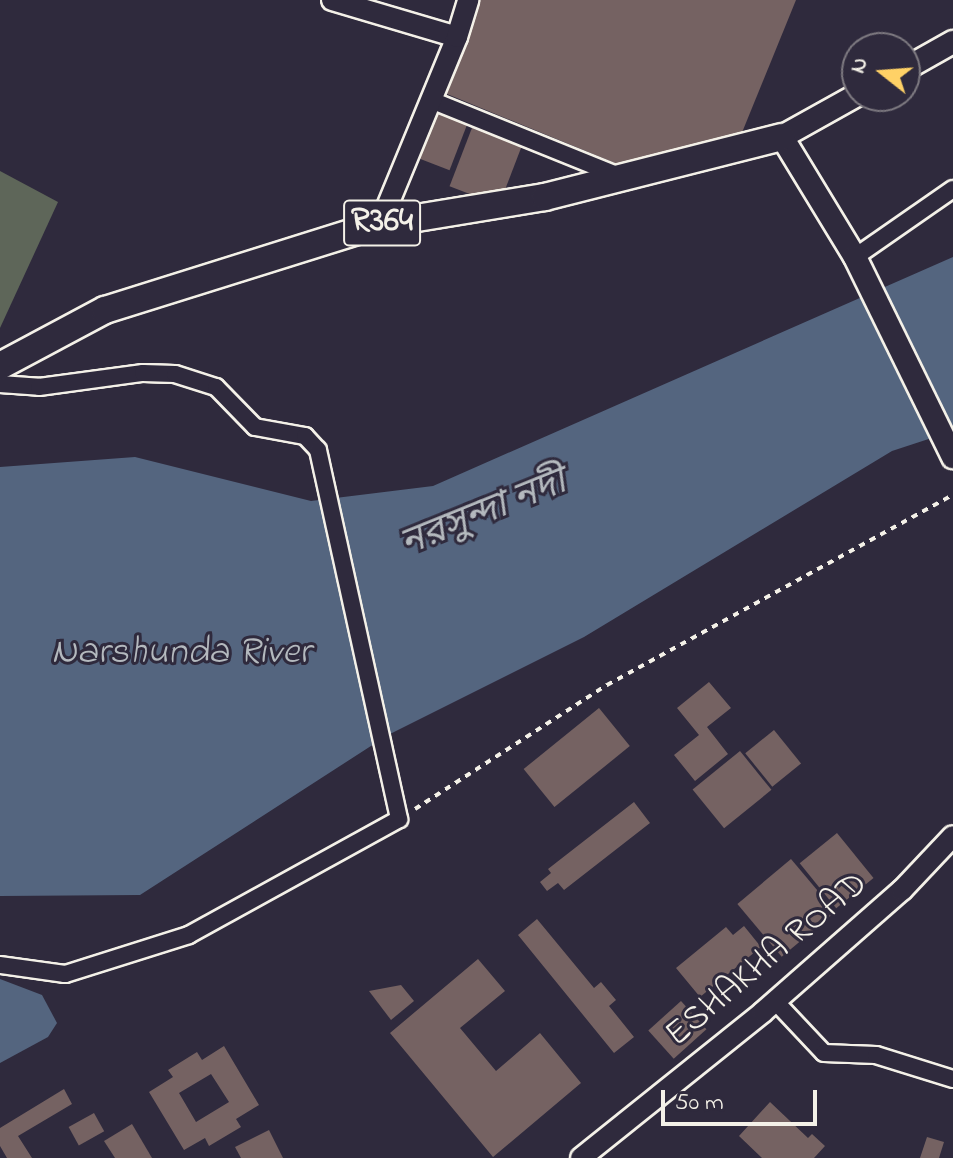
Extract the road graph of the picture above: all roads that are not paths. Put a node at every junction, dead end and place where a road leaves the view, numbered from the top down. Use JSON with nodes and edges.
{"nodes":[{"id":1,"x":332,"y":0,"type":"edge"},
{"id":2,"x":468,"y":0,"type":"edge"},
{"id":3,"x":457,"y":37,"type":"junction"},
{"id":4,"x":953,"y":42,"type":"edge"},
{"id":5,"x":921,"y":60,"type":"edge"},
{"id":6,"x":431,"y":100,"type":"junction"},
{"id":7,"x":841,"y":104,"type":"edge"},
{"id":8,"x":782,"y":137,"type":"junction"},
{"id":9,"x":626,"y":178,"type":"junction"},
{"id":10,"x":953,"y":189,"type":"edge"},
{"id":11,"x":380,"y":224,"type":"junction"},
{"id":12,"x":857,"y":263,"type":"junction"},
{"id":13,"x":0,"y":366,"type":"edge"},
{"id":14,"x":0,"y":384,"type":"edge"},
{"id":15,"x":953,"y":457,"type":"edge"},
{"id":16,"x":953,"y":836,"type":"edge"},
{"id":17,"x":0,"y":965,"type":"edge"},
{"id":18,"x":775,"y":1001,"type":"junction"},
{"id":19,"x":953,"y":1079,"type":"edge"},
{"id":20,"x":586,"y":1156,"type":"edge"}],
"edges":[{"from":1,"to":3,"type":"street"},
{"from":2,"to":3,"type":"street"},
{"from":3,"to":6,"type":"street"},
{"from":4,"to":5,"type":"main road"},
{"from":6,"to":9,"type":"street"},
{"from":6,"to":11,"type":"street"},
{"from":7,"to":8,"type":"main road"},
{"from":8,"to":9,"type":"main road","number":"R364"},
{"from":8,"to":12,"type":"main road"},
{"from":9,"to":11,"type":"main road","number":"R364"},
{"from":10,"to":12,"type":"street"},
{"from":11,"to":13,"type":"main road","number":"R364"},
{"from":12,"to":15,"type":"main road"},
{"from":14,"to":17,"type":"street"},
{"from":16,"to":18,"type":"street","name":"ESHAKHA ROAD"},
{"from":18,"to":19,"type":"street"},
{"from":18,"to":20,"type":"street","name":"ESHAKHA ROAD"}]}
